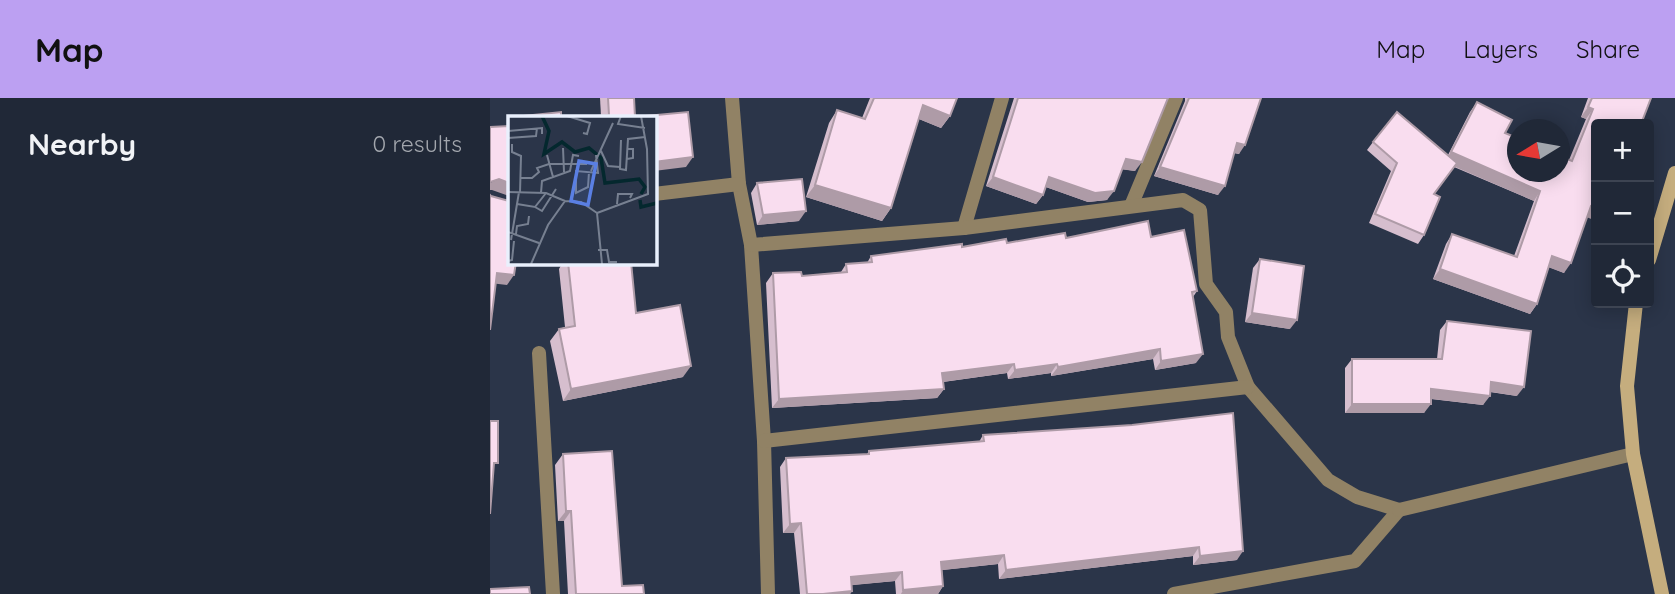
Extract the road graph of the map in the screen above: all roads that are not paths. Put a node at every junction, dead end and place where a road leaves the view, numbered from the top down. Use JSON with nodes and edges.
{"nodes":[{"id":1,"x":732,"y":98,"type":"edge"},
{"id":2,"x":1002,"y":98,"type":"edge"},
{"id":3,"x":1176,"y":98,"type":"edge"},
{"id":4,"x":1675,"y":173,"type":"edge"},
{"id":5,"x":738,"y":184,"type":"junction"},
{"id":6,"x":656,"y":194,"type":"edge"},
{"id":7,"x":1131,"y":206,"type":"junction"},
{"id":8,"x":964,"y":228,"type":"junction"},
{"id":9,"x":751,"y":245,"type":"junction"},
{"id":10,"x":1653,"y":245,"type":"edge"},
{"id":11,"x":1635,"y":308,"type":"edge"},
{"id":12,"x":539,"y":353,"type":"dead end"},
{"id":13,"x":1248,"y":387,"type":"junction"},
{"id":14,"x":764,"y":441,"type":"junction"},
{"id":15,"x":1633,"y":454,"type":"junction"},
{"id":16,"x":1399,"y":510,"type":"junction"},
{"id":17,"x":552,"y":594,"type":"edge"},
{"id":18,"x":768,"y":594,"type":"edge"},
{"id":19,"x":1174,"y":594,"type":"edge"},
{"id":20,"x":1662,"y":594,"type":"edge"}],
"edges":[{"from":1,"to":5,"type":"street"},
{"from":2,"to":8,"type":"street"},
{"from":3,"to":7,"type":"street"},
{"from":4,"to":10,"type":"street"},
{"from":5,"to":6,"type":"street"},
{"from":5,"to":9,"type":"street"},
{"from":7,"to":8,"type":"street"},
{"from":7,"to":13,"type":"street"},
{"from":8,"to":9,"type":"street"},
{"from":9,"to":14,"type":"street"},
{"from":11,"to":15,"type":"street"},
{"from":12,"to":17,"type":"street"},
{"from":13,"to":14,"type":"street"},
{"from":13,"to":16,"type":"street"},
{"from":14,"to":18,"type":"street"},
{"from":15,"to":16,"type":"street"},
{"from":15,"to":20,"type":"street"},
{"from":16,"to":19,"type":"street"}]}
